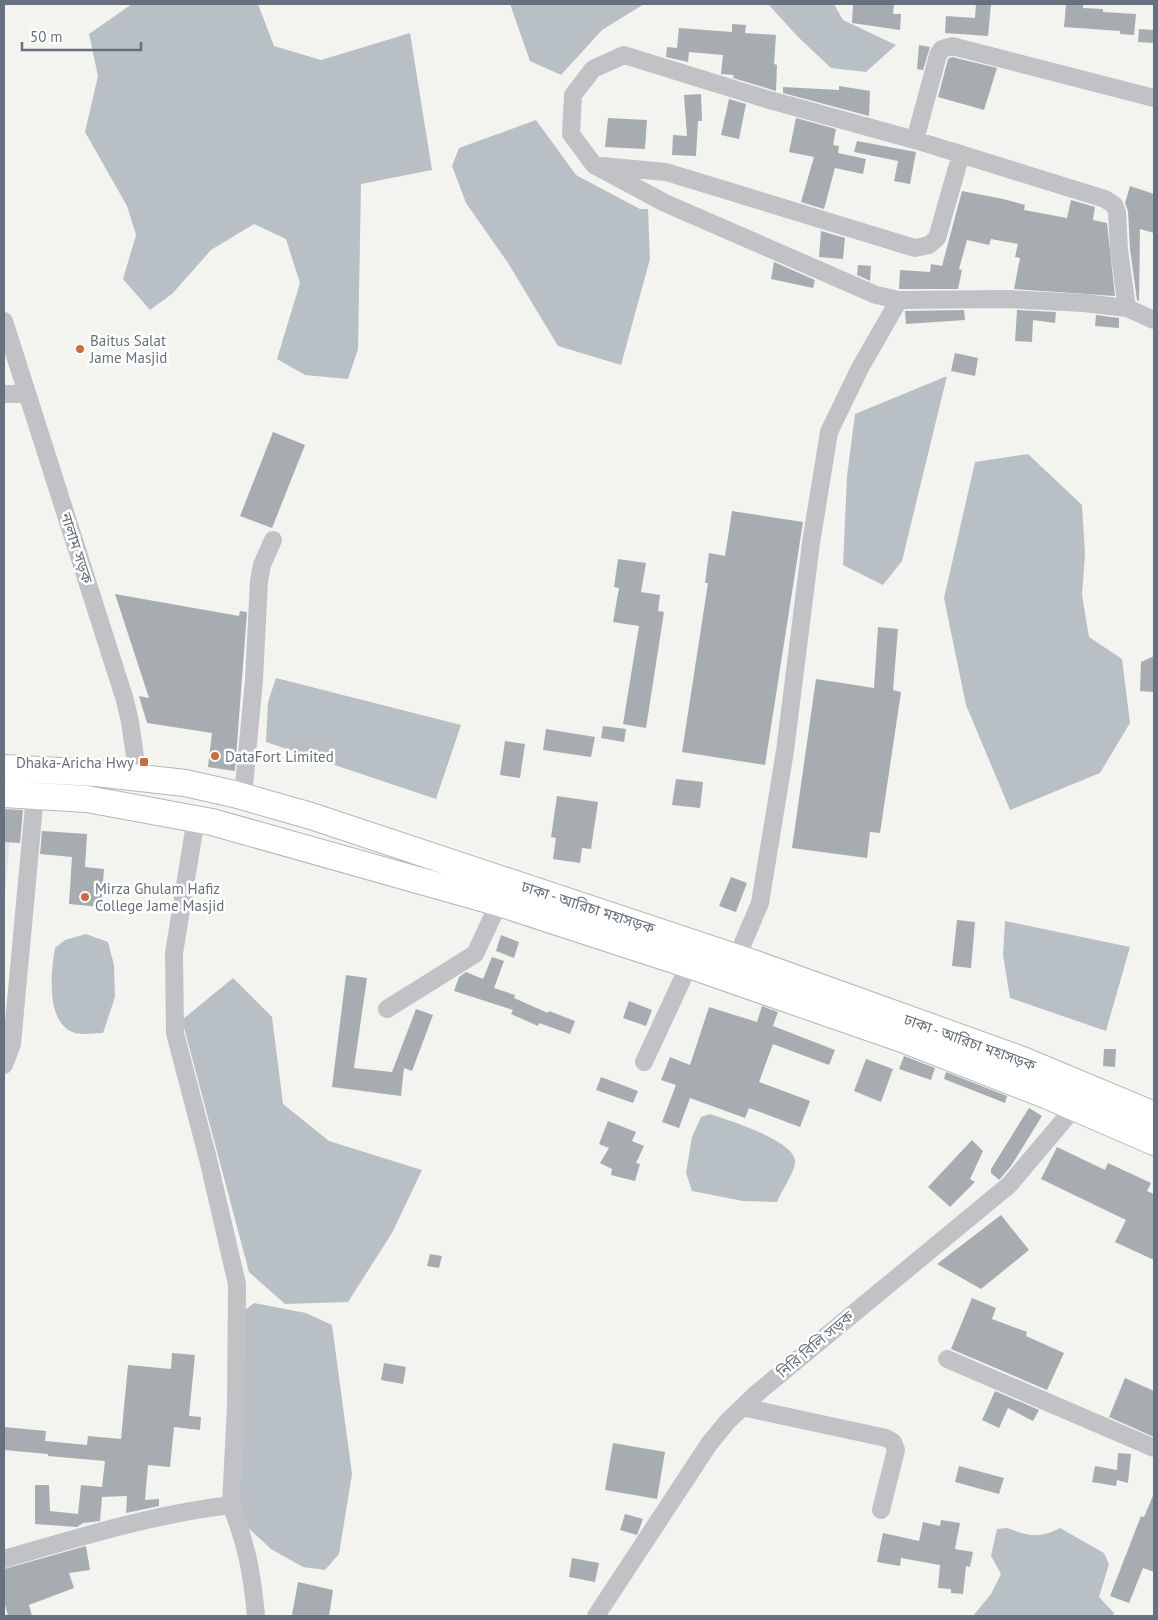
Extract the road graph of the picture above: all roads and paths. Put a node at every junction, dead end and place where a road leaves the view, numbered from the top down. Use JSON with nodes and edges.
{"nodes":[{"id":1,"x":1154,"y":98,"type":"edge"},
{"id":2,"x":915,"y":140,"type":"junction"},
{"id":3,"x":961,"y":154,"type":"junction"},
{"id":4,"x":594,"y":165,"type":"junction"},
{"id":5,"x":899,"y":300,"type":"junction"},
{"id":6,"x":1127,"y":308,"type":"junction"},
{"id":7,"x":1154,"y":320,"type":"edge"},
{"id":8,"x":4,"y":321,"type":"edge"},
{"id":9,"x":4,"y":394,"type":"edge"},
{"id":10,"x":27,"y":394,"type":"junction"},
{"id":11,"x":273,"y":540,"type":"dead end"},
{"id":12,"x":4,"y":768,"type":"edge"},
{"id":13,"x":138,"y":777,"type":"junction"},
{"id":14,"x":4,"y":794,"type":"edge"},
{"id":15,"x":35,"y":796,"type":"junction"},
{"id":16,"x":243,"y":796,"type":"junction"},
{"id":17,"x":196,"y":818,"type":"junction"},
{"id":18,"x":499,"y":903,"type":"junction"},
{"id":19,"x":737,"y":957,"type":"junction"},
{"id":20,"x":689,"y":965,"type":"junction"},
{"id":21,"x":386,"y":1009,"type":"dead end"},
{"id":22,"x":644,"y":1062,"type":"dead end"},
{"id":23,"x":4,"y":1065,"type":"edge"},
{"id":24,"x":1075,"y":1107,"type":"junction"},
{"id":25,"x":1154,"y":1115,"type":"edge"},
{"id":26,"x":1154,"y":1142,"type":"edge"},
{"id":27,"x":947,"y":1359,"type":"dead end"},
{"id":28,"x":742,"y":1407,"type":"junction"},
{"id":29,"x":1154,"y":1448,"type":"edge"},
{"id":30,"x":231,"y":1506,"type":"junction"},
{"id":31,"x":881,"y":1510,"type":"dead end"},
{"id":32,"x":4,"y":1560,"type":"edge"},
{"id":33,"x":256,"y":1616,"type":"edge"},
{"id":34,"x":596,"y":1616,"type":"edge"}],
"edges":[{"from":1,"to":2,"type":"street"},
{"from":2,"to":3,"type":"street"},
{"from":2,"to":4,"type":"street"},
{"from":3,"to":4,"type":"street"},
{"from":3,"to":6,"type":"street"},
{"from":4,"to":5,"type":"street"},
{"from":5,"to":6,"type":"street"},
{"from":5,"to":19,"type":"street"},
{"from":6,"to":7,"type":"street"},
{"from":8,"to":10,"type":"street","name":"নালাম সড়ক"},
{"from":9,"to":10,"type":"street"},
{"from":10,"to":13,"type":"street","name":"নালাম সড়ক"},
{"from":11,"to":16,"type":"street"},
{"from":12,"to":13,"type":"highway","name":"ঢাকা - আরিচা মহাসড়ক"},
{"from":13,"to":16,"type":"highway","name":"ঢাকা - আরিচা মহাসড়ক"},
{"from":14,"to":15,"type":"highway"},
{"from":15,"to":17,"type":"highway"},
{"from":15,"to":23,"type":"street"},
{"from":16,"to":19,"type":"highway","name":"ঢাকা - আরিচা মহাসড়ক"},
{"from":17,"to":18,"type":"highway"},
{"from":17,"to":30,"type":"street"},
{"from":18,"to":20,"type":"highway"},
{"from":18,"to":21,"type":"street"},
{"from":19,"to":25,"type":"highway","name":"ঢাকা - আরিচা মহাসড়ক"},
{"from":20,"to":22,"type":"street"},
{"from":20,"to":24,"type":"highway"},
{"from":24,"to":26,"type":"highway"},
{"from":24,"to":28,"type":"street","name":"নিরি বিলি সড়ক"},
{"from":27,"to":29,"type":"street"},
{"from":28,"to":31,"type":"street"},
{"from":28,"to":34,"type":"street","name":"নিরি বিলি সড়ক"},
{"from":30,"to":32,"type":"street"},
{"from":30,"to":33,"type":"street"}]}
